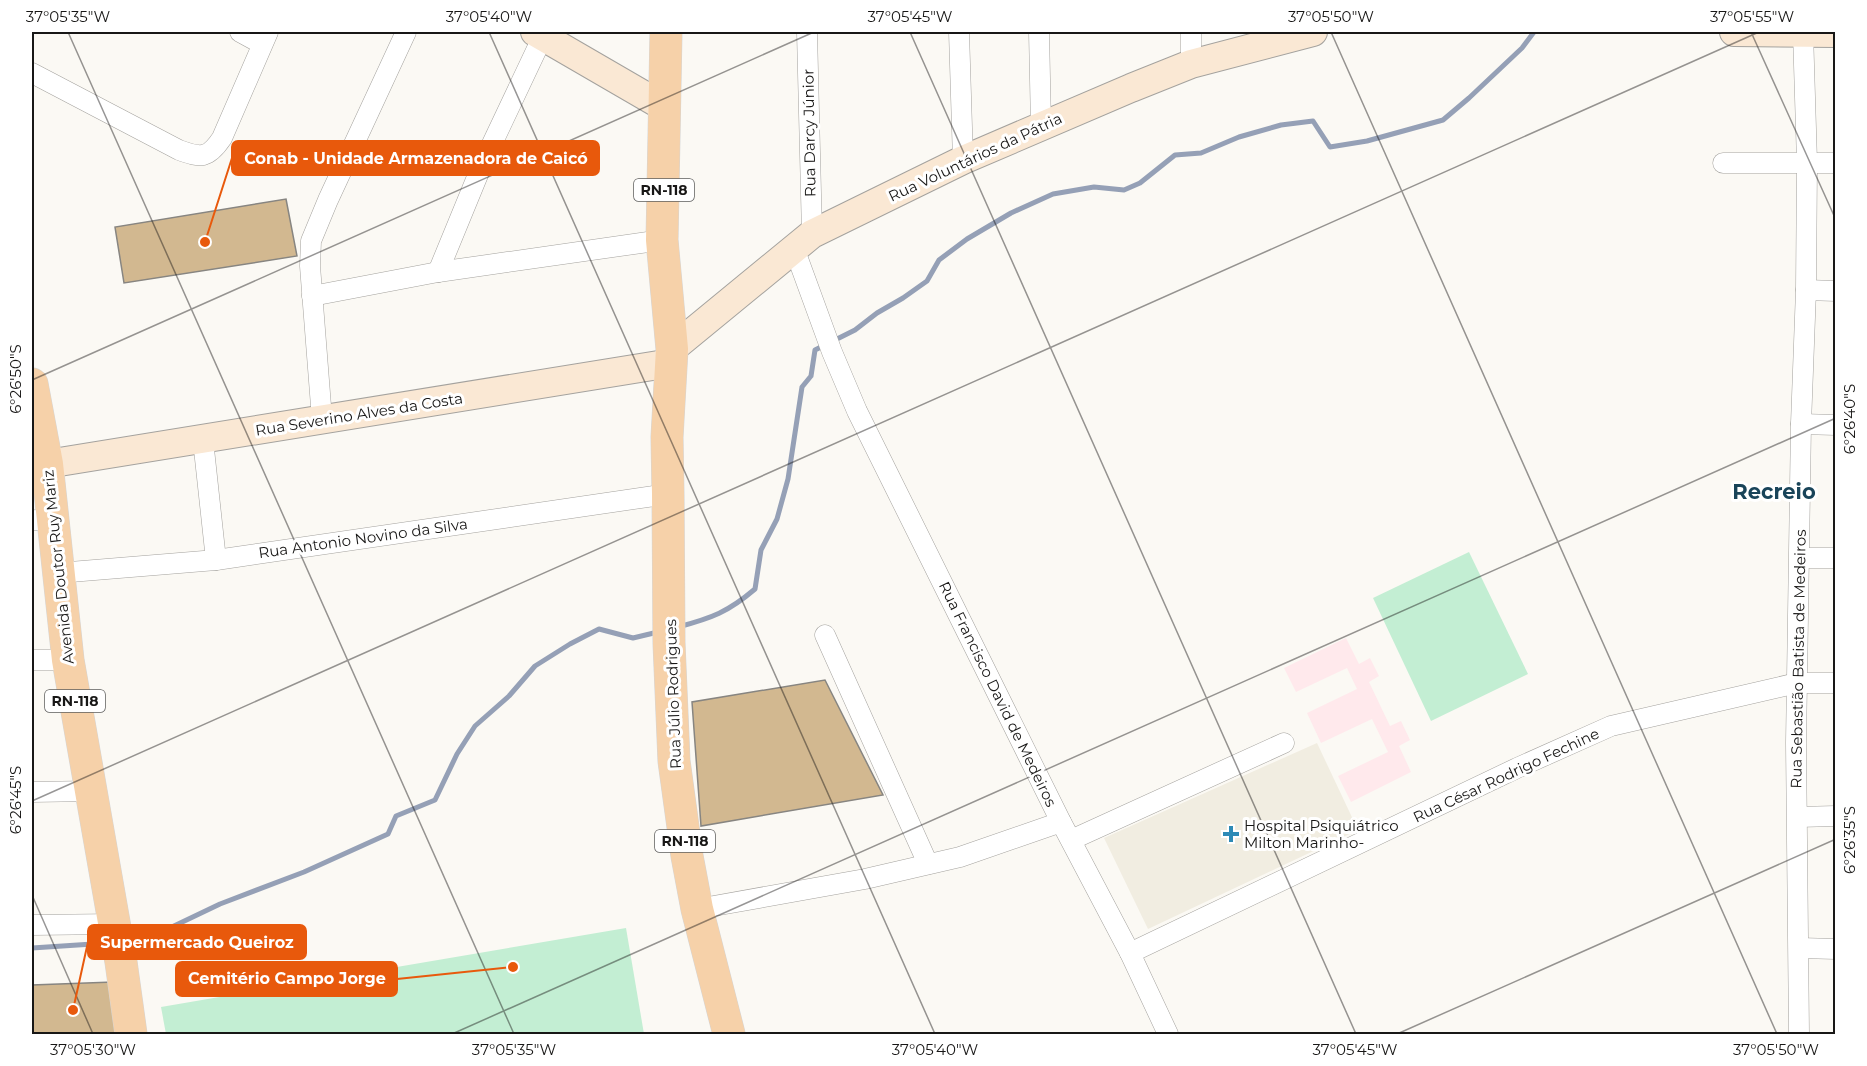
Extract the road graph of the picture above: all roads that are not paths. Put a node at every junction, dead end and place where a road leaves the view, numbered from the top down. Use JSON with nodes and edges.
{"nodes":[{"id":1,"x":240,"y":32,"type":"edge"},
{"id":2,"x":406,"y":32,"type":"edge"},
{"id":3,"x":666,"y":32,"type":"edge"},
{"id":4,"x":807,"y":32,"type":"edge"},
{"id":5,"x":959,"y":32,"type":"edge"},
{"id":6,"x":1039,"y":32,"type":"edge"},
{"id":7,"x":1191,"y":32,"type":"edge"},
{"id":8,"x":1313,"y":32,"type":"edge"},
{"id":9,"x":1734,"y":32,"type":"edge"},
{"id":10,"x":1803,"y":32,"type":"edge"},
{"id":11,"x":1836,"y":33,"type":"edge"},
{"id":12,"x":539,"y":34,"type":"edge"},
{"id":13,"x":265,"y":38,"type":"edge"},
{"id":14,"x":1191,"y":64,"type":"junction"},
{"id":15,"x":32,"y":73,"type":"edge"},
{"id":16,"x":666,"y":108,"type":"junction"},
{"id":17,"x":1041,"y":126,"type":"junction"},
{"id":18,"x":963,"y":160,"type":"junction"},
{"id":19,"x":1807,"y":162,"type":"junction"},
{"id":20,"x":1723,"y":163,"type":"dead end"},
{"id":21,"x":1836,"y":163,"type":"edge"},
{"id":22,"x":662,"y":240,"type":"junction"},
{"id":23,"x":803,"y":241,"type":"junction"},
{"id":24,"x":438,"y":272,"type":"junction"},
{"id":25,"x":1806,"y":290,"type":"junction"},
{"id":26,"x":1836,"y":291,"type":"edge"},
{"id":27,"x":312,"y":296,"type":"junction"},
{"id":28,"x":671,"y":356,"type":"junction"},
{"id":29,"x":32,"y":384,"type":"edge"},
{"id":30,"x":322,"y":419,"type":"junction"},
{"id":31,"x":1801,"y":424,"type":"junction"},
{"id":32,"x":1836,"y":425,"type":"edge"},
{"id":33,"x":203,"y":440,"type":"junction"},
{"id":34,"x":46,"y":464,"type":"junction"},
{"id":35,"x":668,"y":494,"type":"junction"},
{"id":36,"x":42,"y":521,"type":"edge"},
{"id":37,"x":1800,"y":558,"type":"junction"},
{"id":38,"x":1836,"y":558,"type":"edge"},
{"id":39,"x":216,"y":560,"type":"junction"},
{"id":40,"x":58,"y":573,"type":"junction"},
{"id":41,"x":825,"y":635,"type":"dead end"},
{"id":42,"x":32,"y":660,"type":"edge"},
{"id":43,"x":68,"y":660,"type":"junction"},
{"id":44,"x":1797,"y":683,"type":"junction"},
{"id":45,"x":1836,"y":683,"type":"edge"},
{"id":46,"x":1284,"y":743,"type":"dead end"},
{"id":47,"x":91,"y":791,"type":"junction"},
{"id":48,"x":32,"y":792,"type":"edge"},
{"id":49,"x":1836,"y":816,"type":"edge"},
{"id":50,"x":1798,"y":817,"type":"junction"},
{"id":51,"x":1061,"y":822,"type":"junction"},
{"id":52,"x":1071,"y":840,"type":"junction"},
{"id":53,"x":928,"y":864,"type":"junction"},
{"id":54,"x":697,"y":909,"type":"junction"},
{"id":55,"x":32,"y":925,"type":"edge"},
{"id":56,"x":117,"y":940,"type":"junction"},
{"id":57,"x":1800,"y":948,"type":"junction"},
{"id":58,"x":1836,"y":949,"type":"edge"},
{"id":59,"x":1130,"y":953,"type":"junction"},
{"id":60,"x":131,"y":1035,"type":"edge"},
{"id":61,"x":729,"y":1035,"type":"edge"},
{"id":62,"x":1168,"y":1035,"type":"edge"},
{"id":63,"x":1799,"y":1035,"type":"edge"}],
"edges":[{"from":1,"to":13,"type":"street"},
{"from":2,"to":27,"type":"street"},
{"from":3,"to":16,"type":"main road","number":"RN-118"},
{"from":4,"to":23,"type":"street","name":"Rua Darcy Júnior"},
{"from":5,"to":18,"type":"street"},
{"from":6,"to":17,"type":"street"},
{"from":7,"to":14,"type":"street"},
{"from":8,"to":14,"type":"street","name":"Rua Voluntários da Pátria"},
{"from":9,"to":10,"type":"street"},
{"from":10,"to":11,"type":"street"},
{"from":10,"to":19,"type":"street","name":"Rua Sebastião Batista de Medeiros"},
{"from":12,"to":16,"type":"street"},
{"from":12,"to":24,"type":"street"},
{"from":13,"to":15,"type":"street"},
{"from":14,"to":17,"type":"street","name":"Rua Voluntários da Pátria"},
{"from":16,"to":22,"type":"main road","number":"RN-118"},
{"from":17,"to":18,"type":"street","name":"Rua Voluntários da Pátria"},
{"from":18,"to":23,"type":"street","name":"Rua Voluntários da Pátria"},
{"from":19,"to":20,"type":"street"},
{"from":19,"to":21,"type":"street"},
{"from":19,"to":25,"type":"street","name":"Rua Sebastião Batista de Medeiros"},
{"from":22,"to":24,"type":"street"},
{"from":22,"to":28,"type":"main road","number":"RN-118"},
{"from":23,"to":28,"type":"street","name":"Rua Voluntários da Pátria"},
{"from":23,"to":51,"type":"street","name":"Rua Francisco David de Medeiros"},
{"from":24,"to":27,"type":"street"},
{"from":25,"to":26,"type":"street"},
{"from":25,"to":31,"type":"street","name":"Rua Sebastião Batista de Medeiros"},
{"from":27,"to":30,"type":"street"},
{"from":28,"to":30,"type":"street","name":"Rua Severino Alves da Costa"},
{"from":28,"to":35,"type":"main road","name":"Rua Júlio Rodrigues","number":"RN-118"},
{"from":29,"to":34,"type":"main road","name":"Avenida Doutor Ruy Mariz","number":"RN-118"},
{"from":30,"to":33,"type":"street","name":"Rua Severino Alves da Costa"},
{"from":31,"to":32,"type":"street"},
{"from":31,"to":37,"type":"street","name":"Rua Sebastião Batista de Medeiros"},
{"from":33,"to":34,"type":"street","name":"Rua Severino Alves da Costa"},
{"from":33,"to":39,"type":"street"},
{"from":34,"to":36,"type":"main road","name":"Avenida Doutor Ruy Mariz","number":"RN-118"},
{"from":35,"to":39,"type":"street","name":"Rua Antonio Novino da Silva"},
{"from":35,"to":54,"type":"main road","name":"Rua Júlio Rodrigues","number":"RN-118"},
{"from":36,"to":40,"type":"main road","name":"Avenida Doutor Ruy Mariz","number":"RN-118"},
{"from":37,"to":38,"type":"street"},
{"from":37,"to":44,"type":"street","name":"Rua Sebastião Batista de Medeiros"},
{"from":39,"to":40,"type":"street","name":"Rua Antonio Novino da Silva"},
{"from":40,"to":43,"type":"main road","name":"Avenida Doutor Ruy Mariz","number":"RN-118"},
{"from":41,"to":53,"type":"street"},
{"from":42,"to":43,"type":"street"},
{"from":43,"to":47,"type":"main road","name":"Avenida Doutor Ruy Mariz","number":"RN-118"},
{"from":44,"to":45,"type":"street","name":"Rua César Rodrigo Fechine"},
{"from":44,"to":50,"type":"street","name":"Rua Sebastião Batista de Medeiros"},
{"from":44,"to":59,"type":"street","name":"Rua César Rodrigo Fechine"},
{"from":46,"to":52,"type":"street"},
{"from":47,"to":48,"type":"street"},
{"from":47,"to":56,"type":"main road","name":"Avenida Doutor Ruy Mariz","number":"RN-118"},
{"from":49,"to":50,"type":"street"},
{"from":50,"to":57,"type":"street","name":"Rua Sebastião Batista de Medeiros"},
{"from":51,"to":52,"type":"street","name":"Rua Francisco David de Medeiros"},
{"from":51,"to":53,"type":"street"},
{"from":52,"to":59,"type":"street","name":"Rua Francisco David de Medeiros"},
{"from":53,"to":54,"type":"street"},
{"from":54,"to":61,"type":"main road","name":"Rua Júlio Rodrigues","number":"RN-118"},
{"from":55,"to":56,"type":"street"},
{"from":56,"to":60,"type":"main road","name":"Avenida Doutor Ruy Mariz","number":"RN-118"},
{"from":57,"to":58,"type":"street"},
{"from":57,"to":63,"type":"street","name":"Rua Sebastião Batista de Medeiros"},
{"from":59,"to":62,"type":"street","name":"Rua Francisco David de Medeiros"}]}
